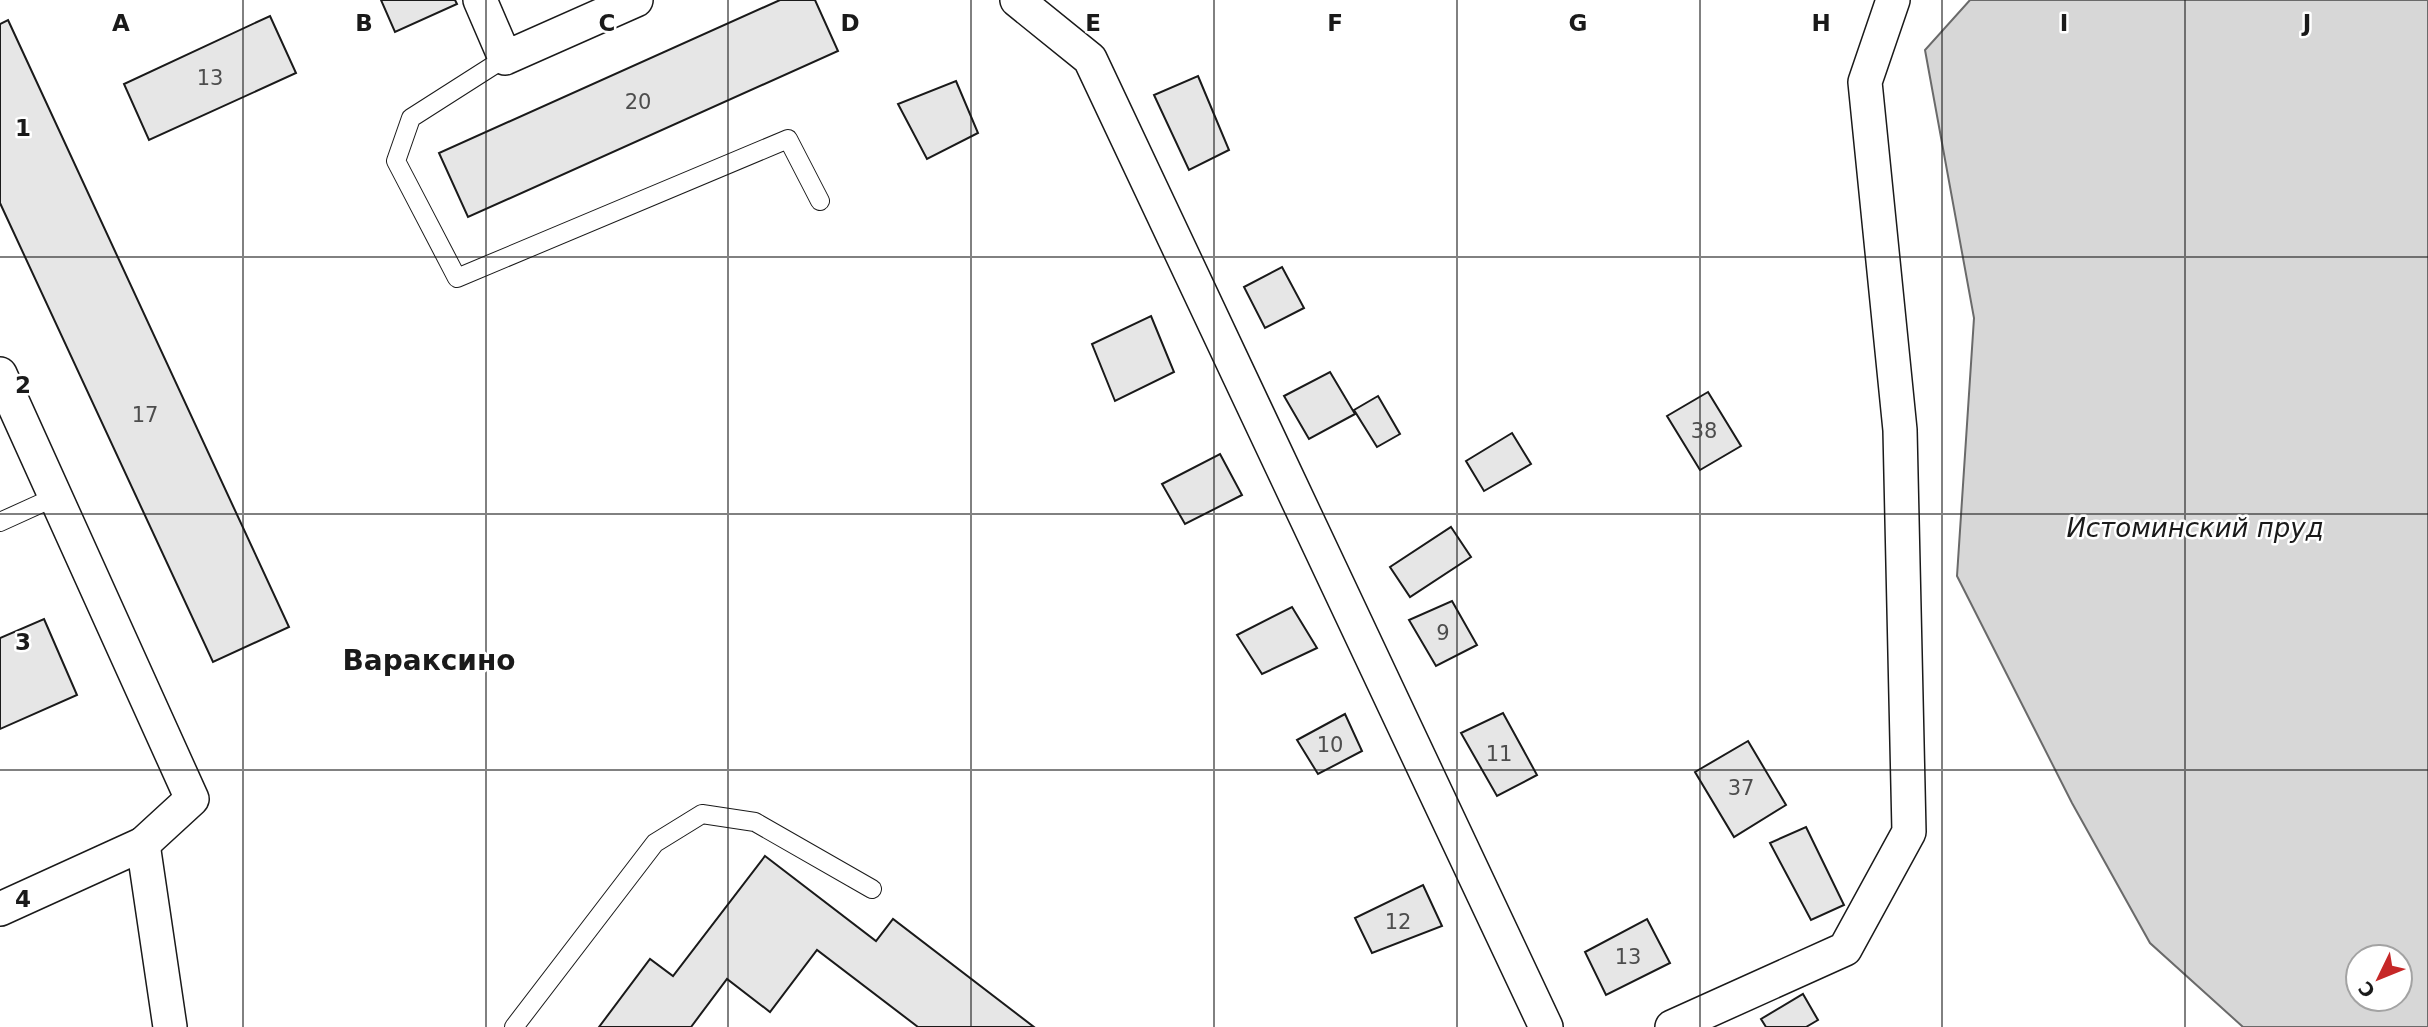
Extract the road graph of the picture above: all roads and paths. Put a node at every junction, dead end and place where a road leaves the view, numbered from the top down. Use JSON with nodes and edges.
{"nodes":[{"id":1,"x":480,"y":0,"type":"edge"},
{"id":2,"x":636,"y":0,"type":"edge"},
{"id":3,"x":1017,"y":0,"type":"edge"},
{"id":4,"x":1893,"y":0,"type":"edge"},
{"id":5,"x":505,"y":58,"type":"junction"},
{"id":6,"x":820,"y":201,"type":"dead end"},
{"id":7,"x":0,"y":374,"type":"edge"},
{"id":8,"x":55,"y":497,"type":"junction"},
{"id":9,"x":0,"y":522,"type":"edge"},
{"id":10,"x":143,"y":844,"type":"junction"},
{"id":11,"x":872,"y":890,"type":"dead end"},
{"id":12,"x":0,"y":909,"type":"edge"},
{"id":13,"x":170,"y":1027,"type":"edge"},
{"id":14,"x":514,"y":1027,"type":"edge"},
{"id":15,"x":1545,"y":1027,"type":"edge"},
{"id":16,"x":1672,"y":1027,"type":"edge"}],
"edges":[{"from":1,"to":5,"type":"street"},
{"from":2,"to":5,"type":"street"},
{"from":3,"to":15,"type":"street"},
{"from":4,"to":16,"type":"street"},
{"from":5,"to":6,"type":"lane"},
{"from":7,"to":8,"type":"street"},
{"from":8,"to":9,"type":"lane"},
{"from":8,"to":10,"type":"street"},
{"from":10,"to":12,"type":"street"},
{"from":10,"to":13,"type":"street"},
{"from":11,"to":14,"type":"lane"}]}
